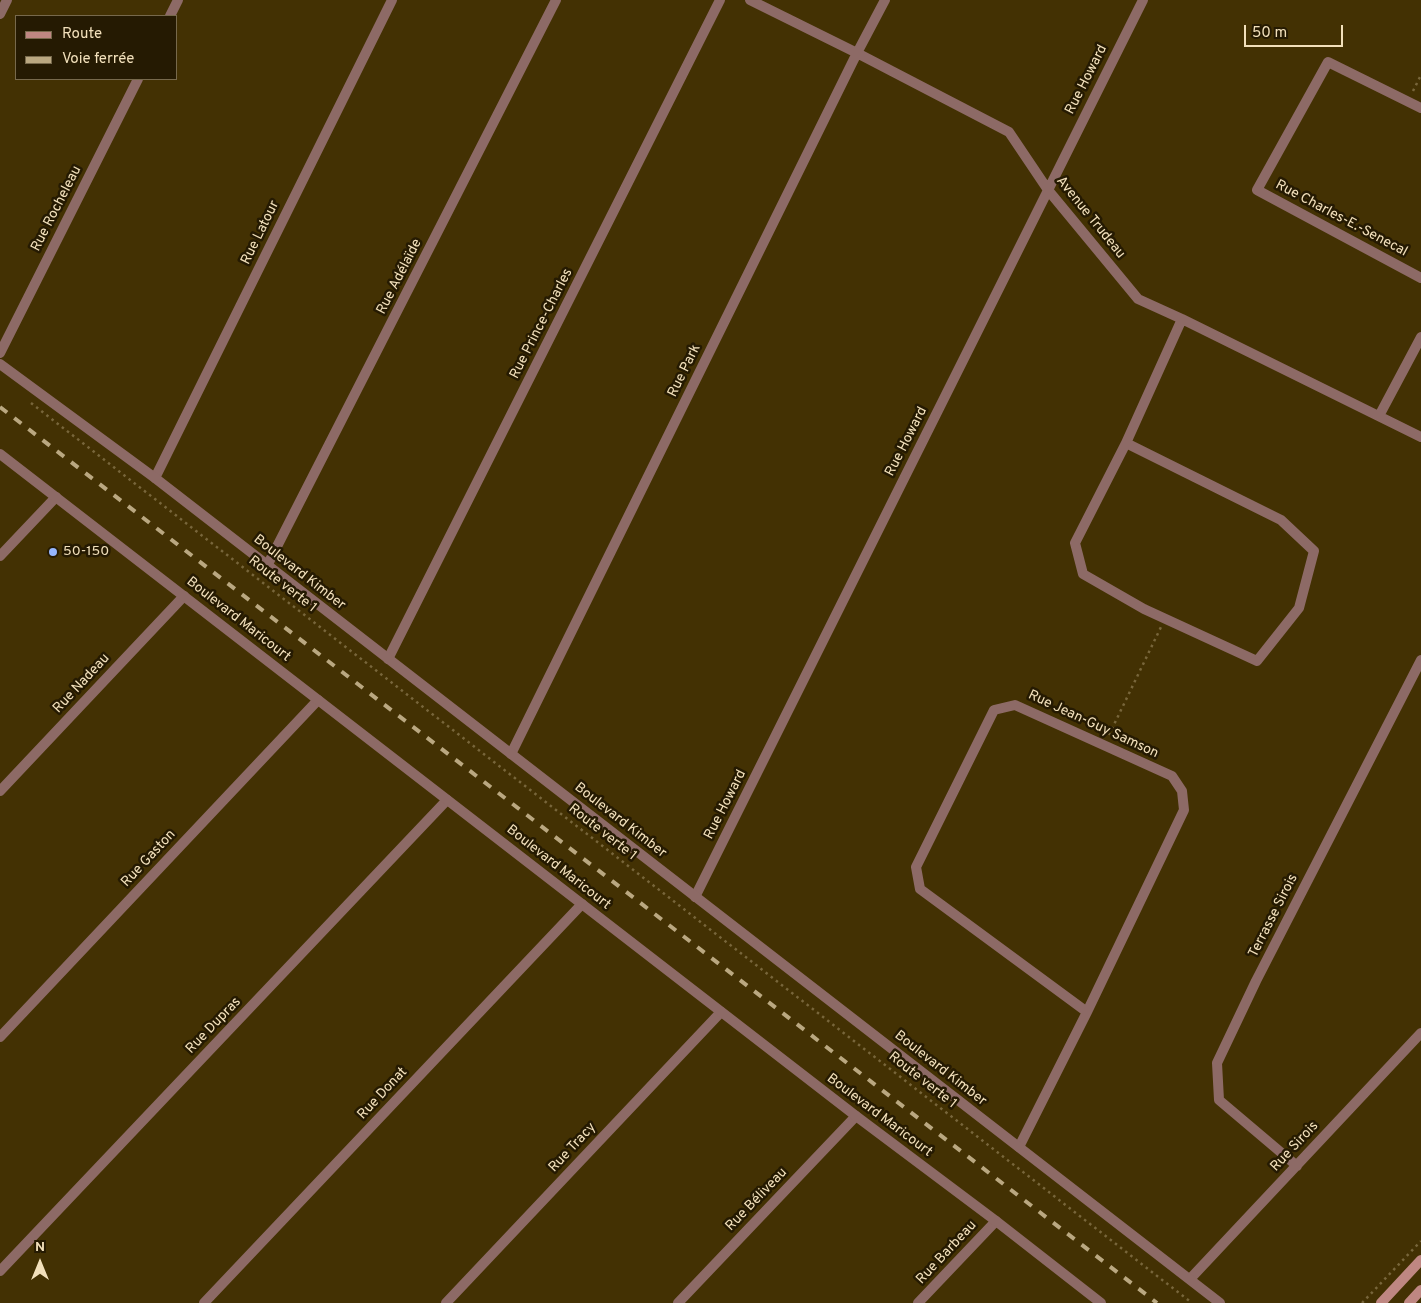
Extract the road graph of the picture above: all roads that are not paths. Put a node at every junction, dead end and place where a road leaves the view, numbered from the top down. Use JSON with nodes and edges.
{"nodes":[{"id":1,"x":7,"y":0,"type":"edge"},
{"id":2,"x":178,"y":0,"type":"edge"},
{"id":3,"x":392,"y":0,"type":"edge"},
{"id":4,"x":556,"y":0,"type":"edge"},
{"id":5,"x":720,"y":0,"type":"edge"},
{"id":6,"x":750,"y":0,"type":"edge"},
{"id":7,"x":885,"y":0,"type":"edge"},
{"id":8,"x":1143,"y":0,"type":"edge"},
{"id":9,"x":0,"y":14,"type":"edge"},
{"id":10,"x":170,"y":15,"type":"edge"},
{"id":11,"x":857,"y":53,"type":"junction"},
{"id":12,"x":137,"y":80,"type":"edge"},
{"id":13,"x":1421,"y":108,"type":"edge"},
{"id":14,"x":1048,"y":190,"type":"junction"},
{"id":15,"x":1421,"y":278,"type":"edge"},
{"id":16,"x":1182,"y":319,"type":"junction"},
{"id":17,"x":1421,"y":337,"type":"edge"},
{"id":18,"x":0,"y":353,"type":"edge"},
{"id":19,"x":0,"y":364,"type":"edge"},
{"id":20,"x":1379,"y":416,"type":"junction"},
{"id":21,"x":1421,"y":437,"type":"edge"},
{"id":22,"x":1126,"y":443,"type":"junction"},
{"id":23,"x":0,"y":454,"type":"edge"},
{"id":24,"x":154,"y":478,"type":"junction"},
{"id":25,"x":56,"y":497,"type":"junction"},
{"id":26,"x":0,"y":556,"type":"edge"},
{"id":27,"x":267,"y":566,"type":"junction"},
{"id":28,"x":184,"y":596,"type":"junction"},
{"id":29,"x":388,"y":660,"type":"junction"},
{"id":30,"x":1421,"y":660,"type":"edge"},
{"id":31,"x":318,"y":700,"type":"junction"},
{"id":32,"x":511,"y":754,"type":"junction"},
{"id":33,"x":0,"y":791,"type":"edge"},
{"id":34,"x":447,"y":800,"type":"junction"},
{"id":35,"x":695,"y":897,"type":"junction"},
{"id":36,"x":582,"y":904,"type":"junction"},
{"id":37,"x":721,"y":1012,"type":"junction"},
{"id":38,"x":1087,"y":1012,"type":"junction"},
{"id":39,"x":1421,"y":1033,"type":"edge"},
{"id":40,"x":0,"y":1037,"type":"edge"},
{"id":41,"x":856,"y":1116,"type":"junction"},
{"id":42,"x":1018,"y":1147,"type":"junction"},
{"id":43,"x":1297,"y":1166,"type":"junction"},
{"id":44,"x":996,"y":1221,"type":"junction"},
{"id":45,"x":1421,"y":1260,"type":"edge"},
{"id":46,"x":0,"y":1271,"type":"edge"},
{"id":47,"x":1190,"y":1279,"type":"junction"},
{"id":48,"x":1421,"y":1290,"type":"edge"},
{"id":49,"x":204,"y":1303,"type":"edge"},
{"id":50,"x":446,"y":1303,"type":"edge"},
{"id":51,"x":678,"y":1303,"type":"edge"},
{"id":52,"x":918,"y":1303,"type":"edge"},
{"id":53,"x":1101,"y":1303,"type":"edge"},
{"id":54,"x":1220,"y":1303,"type":"edge"},
{"id":55,"x":1381,"y":1303,"type":"edge"},
{"id":56,"x":1409,"y":1303,"type":"edge"}],
"edges":[{"from":1,"to":9,"type":"street"},
{"from":2,"to":10,"type":"street"},
{"from":3,"to":24,"type":"street","name":"Rue Latour"},
{"from":4,"to":27,"type":"street","name":"Rue Adélaïde"},
{"from":5,"to":29,"type":"street","name":"Rue Prince-Charles"},
{"from":6,"to":11,"type":"street","name":"Avenue Trudeau"},
{"from":7,"to":11,"type":"street","name":"Rue Park"},
{"from":8,"to":14,"type":"street","name":"Rue Howard"},
{"from":11,"to":14,"type":"street","name":"Avenue Trudeau"},
{"from":11,"to":32,"type":"street","name":"Rue Park"},
{"from":12,"to":18,"type":"street","name":"Rue Rocheleau"},
{"from":13,"to":15,"type":"street","name":"Rue Charles-E.-Senecal"},
{"from":14,"to":16,"type":"street","name":"Avenue Trudeau"},
{"from":14,"to":35,"type":"street","name":"Rue Howard"},
{"from":16,"to":20,"type":"street","name":"Avenue Trudeau"},
{"from":16,"to":22,"type":"street"},
{"from":17,"to":20,"type":"street"},
{"from":19,"to":24,"type":"street","name":"Boulevard Kimber"},
{"from":20,"to":21,"type":"street","name":"Avenue Trudeau"},
{"from":22,"to":22,"type":"street"},
{"from":23,"to":25,"type":"street","name":"Boulevard Maricourt"},
{"from":24,"to":27,"type":"street","name":"Boulevard Kimber"},
{"from":25,"to":26,"type":"street"},
{"from":25,"to":28,"type":"street","name":"Boulevard Maricourt"},
{"from":27,"to":29,"type":"street","name":"Boulevard Kimber"},
{"from":28,"to":31,"type":"street","name":"Boulevard Maricourt"},
{"from":28,"to":33,"type":"street","name":"Rue Nadeau"},
{"from":29,"to":32,"type":"street","name":"Boulevard Kimber"},
{"from":30,"to":43,"type":"street","name":"Terrasse Sirois"},
{"from":31,"to":34,"type":"street","name":"Boulevard Maricourt"},
{"from":31,"to":40,"type":"street","name":"Rue Gaston"},
{"from":32,"to":35,"type":"street","name":"Boulevard Kimber"},
{"from":34,"to":36,"type":"street","name":"Boulevard Maricourt"},
{"from":34,"to":46,"type":"street","name":"Rue Dupras"},
{"from":35,"to":42,"type":"street","name":"Boulevard Kimber"},
{"from":36,"to":37,"type":"street","name":"Boulevard Maricourt"},
{"from":36,"to":49,"type":"street","name":"Rue Donat"},
{"from":37,"to":41,"type":"street","name":"Boulevard Maricourt"},
{"from":37,"to":50,"type":"street","name":"Rue Tracy"},
{"from":38,"to":38,"type":"street","name":"Rue Jean-Guy Samson"},
{"from":38,"to":42,"type":"street","name":"Rue Jean-Guy Samson"},
{"from":39,"to":43,"type":"street","name":"Rue Sirois"},
{"from":41,"to":44,"type":"street","name":"Boulevard Maricourt"},
{"from":41,"to":51,"type":"street","name":"Rue Béliveau"},
{"from":42,"to":47,"type":"street","name":"Boulevard Kimber"},
{"from":43,"to":47,"type":"street","name":"Rue Sirois"},
{"from":44,"to":52,"type":"street","name":"Rue Barbeau"},
{"from":44,"to":53,"type":"street","name":"Boulevard Maricourt"},
{"from":45,"to":55,"type":"main road"},
{"from":47,"to":54,"type":"street","name":"Boulevard Kimber"},
{"from":48,"to":56,"type":"main road"}]}
